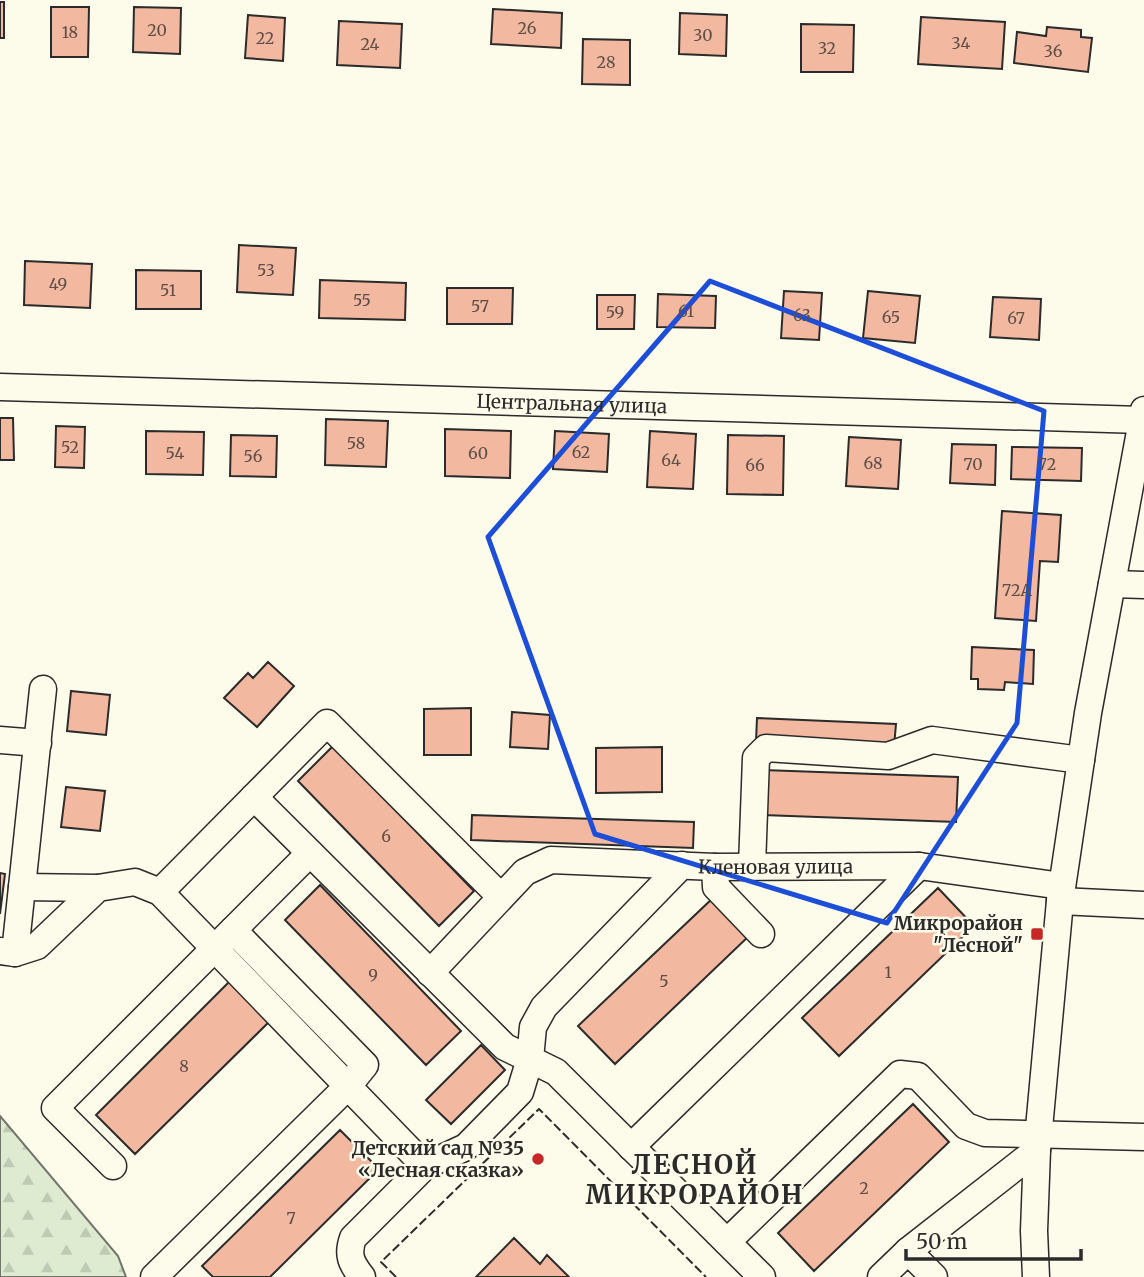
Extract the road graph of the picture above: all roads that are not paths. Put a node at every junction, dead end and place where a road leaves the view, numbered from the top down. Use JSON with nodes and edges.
{"nodes":[{"id":1,"x":0,"y":387,"type":"edge"},
{"id":2,"x":1143,"y":415,"type":"edge"},
{"id":3,"x":1112,"y":584,"type":"junction"},
{"id":4,"x":1144,"y":584,"type":"edge"},
{"id":5,"x":43,"y":689,"type":"dead end"},
{"id":6,"x":0,"y":740,"type":"edge"},
{"id":7,"x":38,"y":743,"type":"junction"},
{"id":8,"x":1081,"y":760,"type":"junction"},
{"id":9,"x":254,"y":797,"type":"junction"},
{"id":10,"x":310,"y":853,"type":"junction"},
{"id":11,"x":682,"y":865,"type":"junction"},
{"id":12,"x":752,"y":866,"type":"junction"},
{"id":13,"x":919,"y":866,"type":"junction"},
{"id":14,"x":715,"y":867,"type":"junction"},
{"id":15,"x":22,"y":887,"type":"junction"},
{"id":16,"x":98,"y":888,"type":"junction"},
{"id":17,"x":160,"y":892,"type":"junction"},
{"id":18,"x":1061,"y":893,"type":"junction"},
{"id":19,"x":501,"y":897,"type":"junction"},
{"id":20,"x":1144,"y":905,"type":"edge"},
{"id":21,"x":761,"y":934,"type":"dead end"},
{"id":22,"x":223,"y":939,"type":"junction"},
{"id":23,"x":8,"y":952,"type":"edge"},
{"id":24,"x":430,"y":973,"type":"junction"},
{"id":25,"x":530,"y":1059,"type":"junction"},
{"id":26,"x":348,"y":1086,"type":"junction"},
{"id":27,"x":1144,"y":1137,"type":"edge"},
{"id":28,"x":1039,"y":1142,"type":"junction"},
{"id":29,"x":631,"y":1147,"type":"junction"},
{"id":30,"x":113,"y":1166,"type":"dead end"},
{"id":31,"x":425,"y":1166,"type":"junction"},
{"id":32,"x":727,"y":1242,"type":"junction"},
{"id":33,"x":908,"y":1251,"type":"junction"},
{"id":34,"x":154,"y":1277,"type":"edge"},
{"id":35,"x":362,"y":1277,"type":"edge"},
{"id":36,"x":762,"y":1277,"type":"edge"},
{"id":37,"x":881,"y":1277,"type":"edge"},
{"id":38,"x":934,"y":1277,"type":"edge"},
{"id":39,"x":1036,"y":1277,"type":"edge"}],
"edges":[{"from":1,"to":2,"type":"street","name":"Центральная улица"},
{"from":2,"to":3,"type":"street"},
{"from":3,"to":4,"type":"street"},
{"from":3,"to":8,"type":"street"},
{"from":5,"to":7,"type":"street"},
{"from":6,"to":7,"type":"street"},
{"from":7,"to":15,"type":"street"},
{"from":8,"to":12,"type":"street"},
{"from":8,"to":18,"type":"street"},
{"from":9,"to":10,"type":"street"},
{"from":9,"to":17,"type":"street"},
{"from":9,"to":19,"type":"street"},
{"from":10,"to":22,"type":"street"},
{"from":10,"to":24,"type":"street"},
{"from":11,"to":14,"type":"street","name":"Кленовая улица"},
{"from":11,"to":19,"type":"street","name":"Кленовая улица"},
{"from":11,"to":25,"type":"street"},
{"from":12,"to":13,"type":"street","name":"Кленовая улица"},
{"from":12,"to":14,"type":"street","name":"Кленовая улица"},
{"from":13,"to":18,"type":"street","name":"Кленовая улица"},
{"from":13,"to":29,"type":"street"},
{"from":14,"to":21,"type":"street"},
{"from":15,"to":16,"type":"street"},
{"from":15,"to":23,"type":"street"},
{"from":16,"to":17,"type":"street"},
{"from":16,"to":23,"type":"street"},
{"from":17,"to":22,"type":"street"},
{"from":18,"to":20,"type":"street","name":"Кленовая улица"},
{"from":18,"to":28,"type":"street"},
{"from":19,"to":24,"type":"street","name":"Кленовая улица"},
{"from":22,"to":26,"type":"street"},
{"from":22,"to":30,"type":"street"},
{"from":24,"to":25,"type":"street"},
{"from":25,"to":29,"type":"street"},
{"from":25,"to":31,"type":"street"},
{"from":26,"to":31,"type":"street"},
{"from":26,"to":34,"type":"street"},
{"from":27,"to":28,"type":"street"},
{"from":28,"to":32,"type":"street"},
{"from":28,"to":33,"type":"street"},
{"from":28,"to":39,"type":"street"},
{"from":29,"to":32,"type":"street"},
{"from":31,"to":35,"type":"street"},
{"from":32,"to":36,"type":"street"},
{"from":33,"to":37,"type":"street"},
{"from":33,"to":38,"type":"street"}]}
